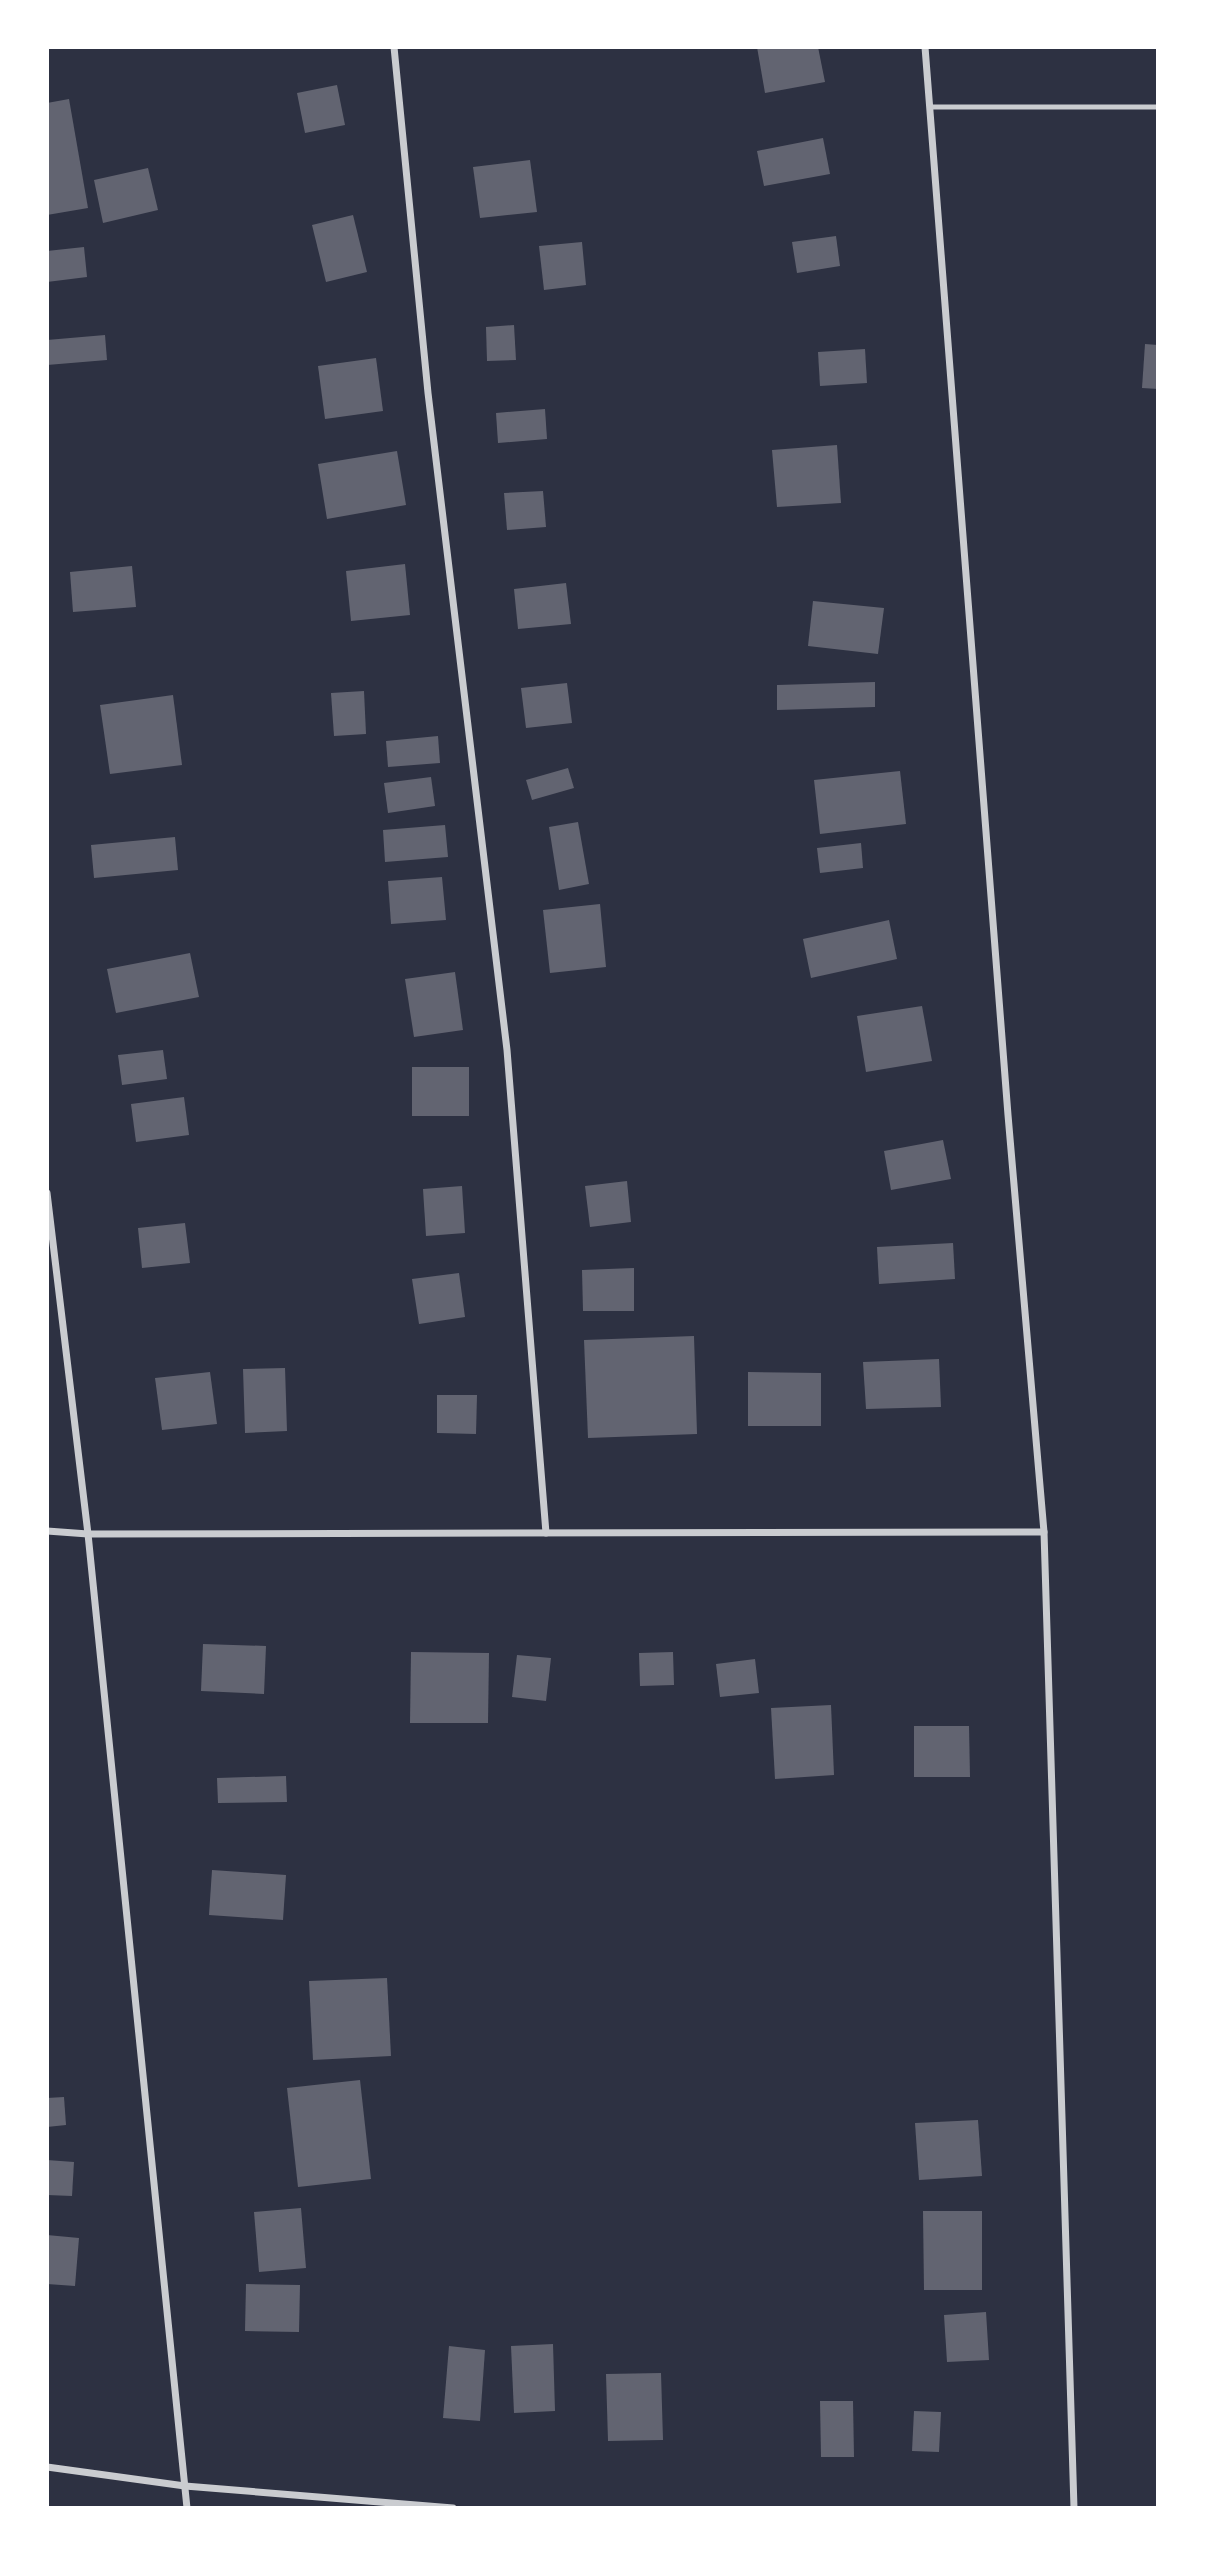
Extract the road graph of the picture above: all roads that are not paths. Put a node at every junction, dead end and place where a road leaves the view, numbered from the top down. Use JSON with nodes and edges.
{"nodes":[{"id":1,"x":394,"y":47,"type":"edge"},
{"id":2,"x":925,"y":47,"type":"edge"},
{"id":3,"x":930,"y":107,"type":"junction"},
{"id":4,"x":1158,"y":107,"type":"edge"},
{"id":5,"x":47,"y":1193,"type":"edge"},
{"id":6,"x":47,"y":1531,"type":"edge"},
{"id":7,"x":1044,"y":1532,"type":"junction"},
{"id":8,"x":546,"y":1533,"type":"junction"},
{"id":9,"x":88,"y":1534,"type":"junction"},
{"id":10,"x":47,"y":2467,"type":"edge"},
{"id":11,"x":185,"y":2486,"type":"junction"},
{"id":12,"x":187,"y":2508,"type":"edge"},
{"id":13,"x":453,"y":2508,"type":"edge"},
{"id":14,"x":1074,"y":2508,"type":"edge"}],
"edges":[{"from":1,"to":8,"type":"street"},
{"from":2,"to":3,"type":"street"},
{"from":3,"to":4,"type":"lane"},
{"from":3,"to":7,"type":"street"},
{"from":5,"to":9,"type":"street"},
{"from":6,"to":9,"type":"street"},
{"from":7,"to":8,"type":"street"},
{"from":7,"to":14,"type":"street"},
{"from":8,"to":9,"type":"street"},
{"from":9,"to":11,"type":"street"},
{"from":10,"to":11,"type":"street"},
{"from":11,"to":12,"type":"street"},
{"from":11,"to":13,"type":"street"}]}
